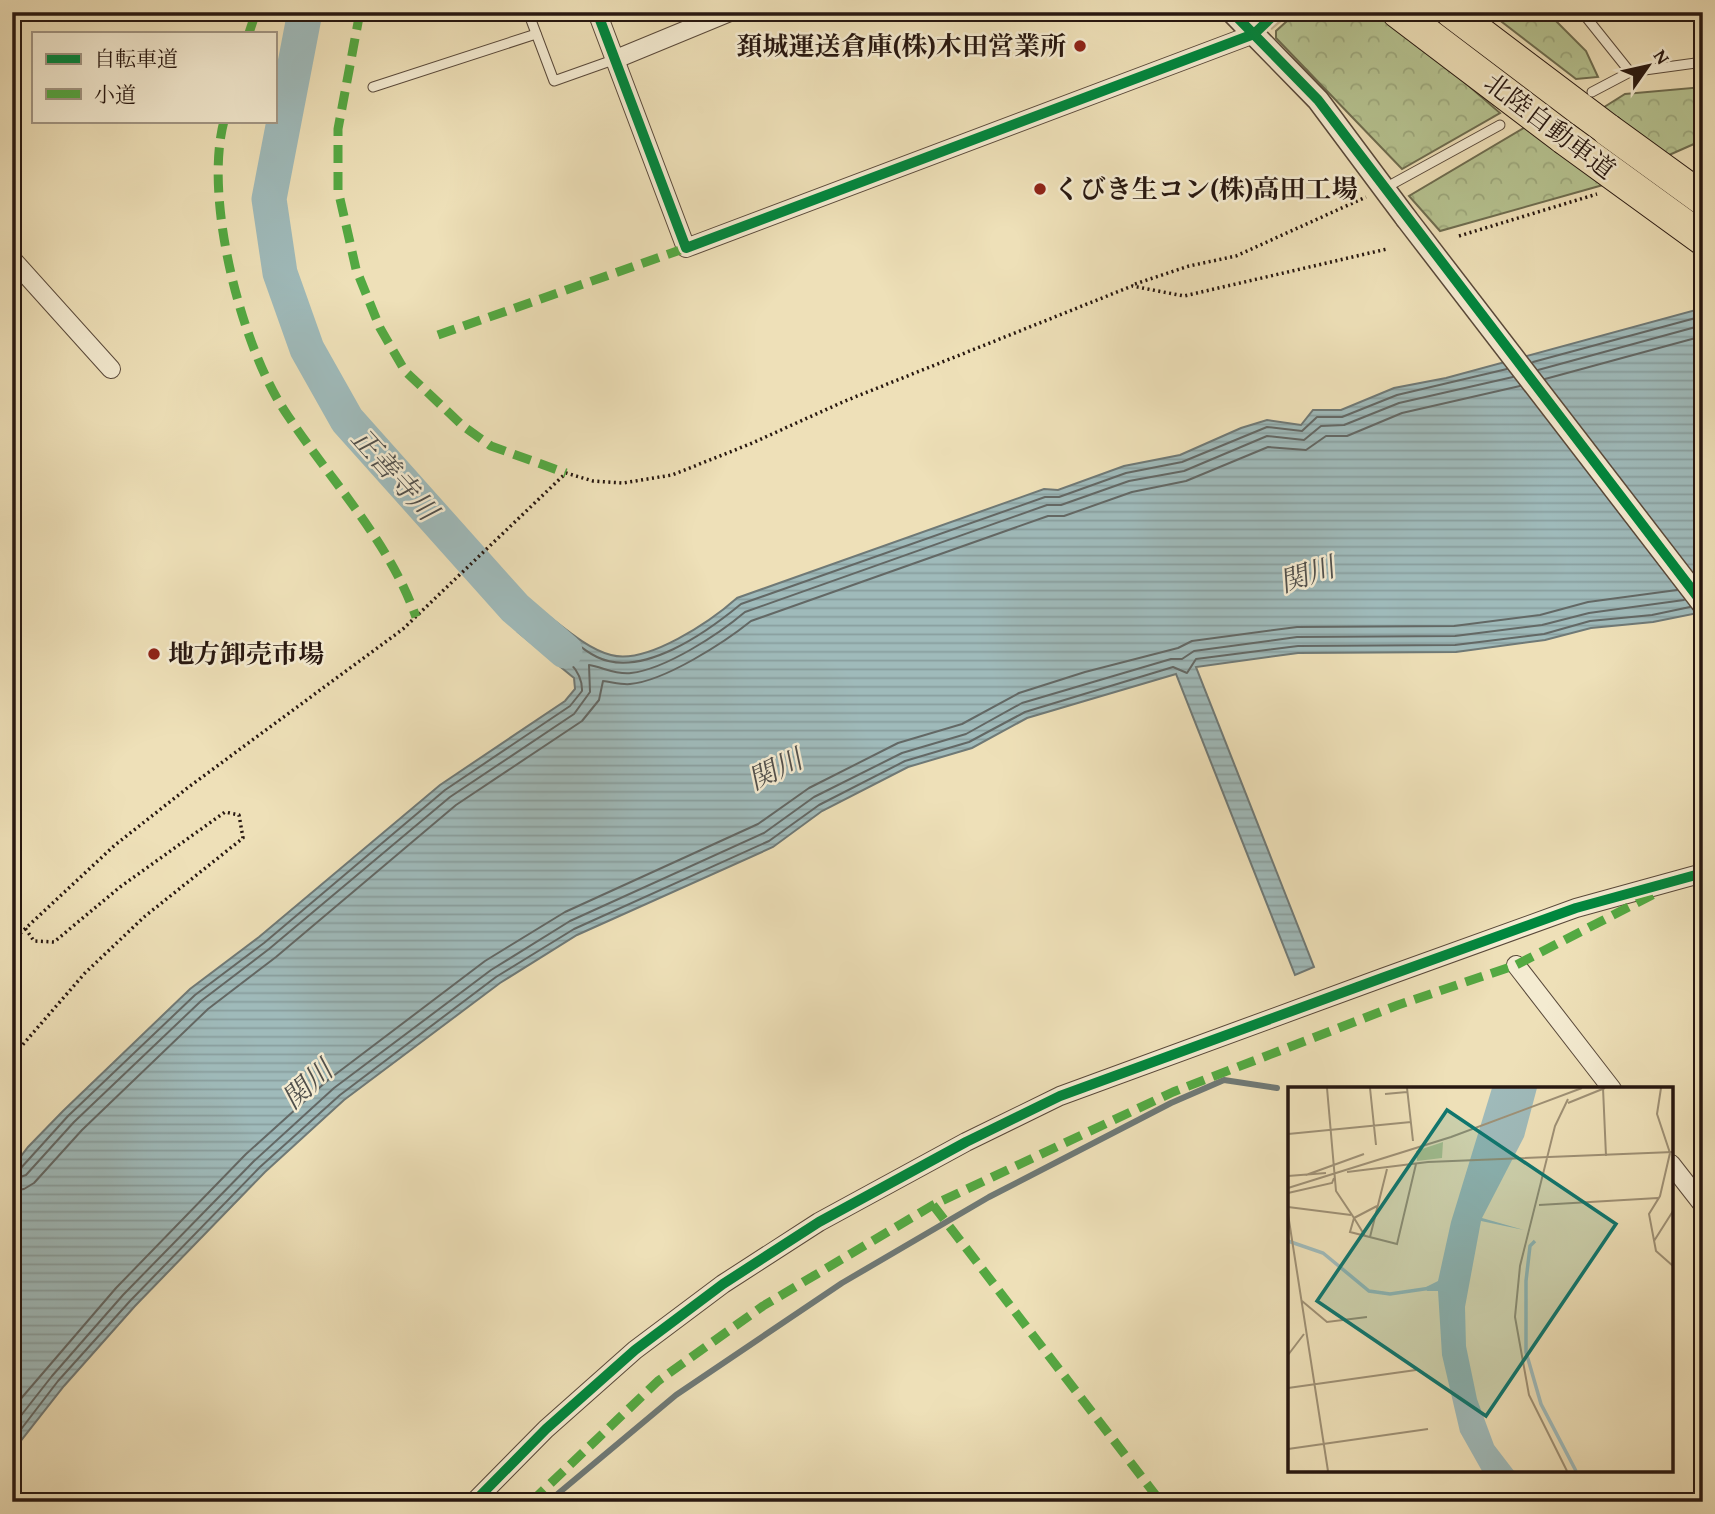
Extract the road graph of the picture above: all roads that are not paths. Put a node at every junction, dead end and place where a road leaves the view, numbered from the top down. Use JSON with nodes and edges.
{"nodes":[{"id":1,"x":528,"y":12,"type":"edge"},
{"id":2,"x":730,"y":12,"type":"edge"},
{"id":3,"x":1232,"y":12,"type":"edge"},
{"id":4,"x":1398,"y":12,"type":"edge"},
{"id":5,"x":1452,"y":12,"type":"edge"},
{"id":6,"x":1582,"y":12,"type":"edge"},
{"id":7,"x":602,"y":14,"type":"edge"},
{"id":8,"x":1259,"y":28,"type":"junction"},
{"id":9,"x":536,"y":34,"type":"junction"},
{"id":10,"x":617,"y":59,"type":"junction"},
{"id":11,"x":1703,"y":62,"type":"edge"},
{"id":12,"x":1630,"y":72,"type":"junction"},
{"id":13,"x":373,"y":87,"type":"dead end"},
{"id":14,"x":1592,"y":92,"type":"dead end"},
{"id":15,"x":1500,"y":125,"type":"dead end"},
{"id":16,"x":1384,"y":189,"type":"junction"},
{"id":17,"x":1703,"y":199,"type":"edge"},
{"id":18,"x":1703,"y":239,"type":"edge"},
{"id":19,"x":12,"y":259,"type":"edge"},
{"id":20,"x":111,"y":369,"type":"dead end"},
{"id":21,"x":1703,"y":604,"type":"edge"},
{"id":22,"x":1703,"y":873,"type":"edge"},
{"id":23,"x":1516,"y":965,"type":"dead end"},
{"id":24,"x":1610,"y":1087,"type":"edge"},
{"id":25,"x":1673,"y":1167,"type":"edge"},
{"id":26,"x":1703,"y":1205,"type":"edge"},
{"id":27,"x":474,"y":1502,"type":"edge"}],
"edges":[{"from":1,"to":9,"type":"lane"},
{"from":2,"to":10,"type":"street"},
{"from":3,"to":8,"type":"street"},
{"from":4,"to":18,"type":"highway","name":"北陸自動車道","bridge":true},
{"from":5,"to":17,"type":"highway","name":"北陸自動車道","bridge":true},
{"from":6,"to":12,"type":"lane"},
{"from":7,"to":10,"type":"street"},
{"from":8,"to":10,"type":"street"},
{"from":8,"to":16,"type":"street"},
{"from":9,"to":10,"type":"lane"},
{"from":9,"to":13,"type":"lane"},
{"from":11,"to":12,"type":"lane"},
{"from":12,"to":14,"type":"lane"},
{"from":15,"to":16,"type":"lane"},
{"from":16,"to":21,"type":"street","bridge":true},
{"from":19,"to":20,"type":"street"},
{"from":22,"to":27,"type":"street"},
{"from":23,"to":24,"type":"street"},
{"from":25,"to":26,"type":"street"}]}
